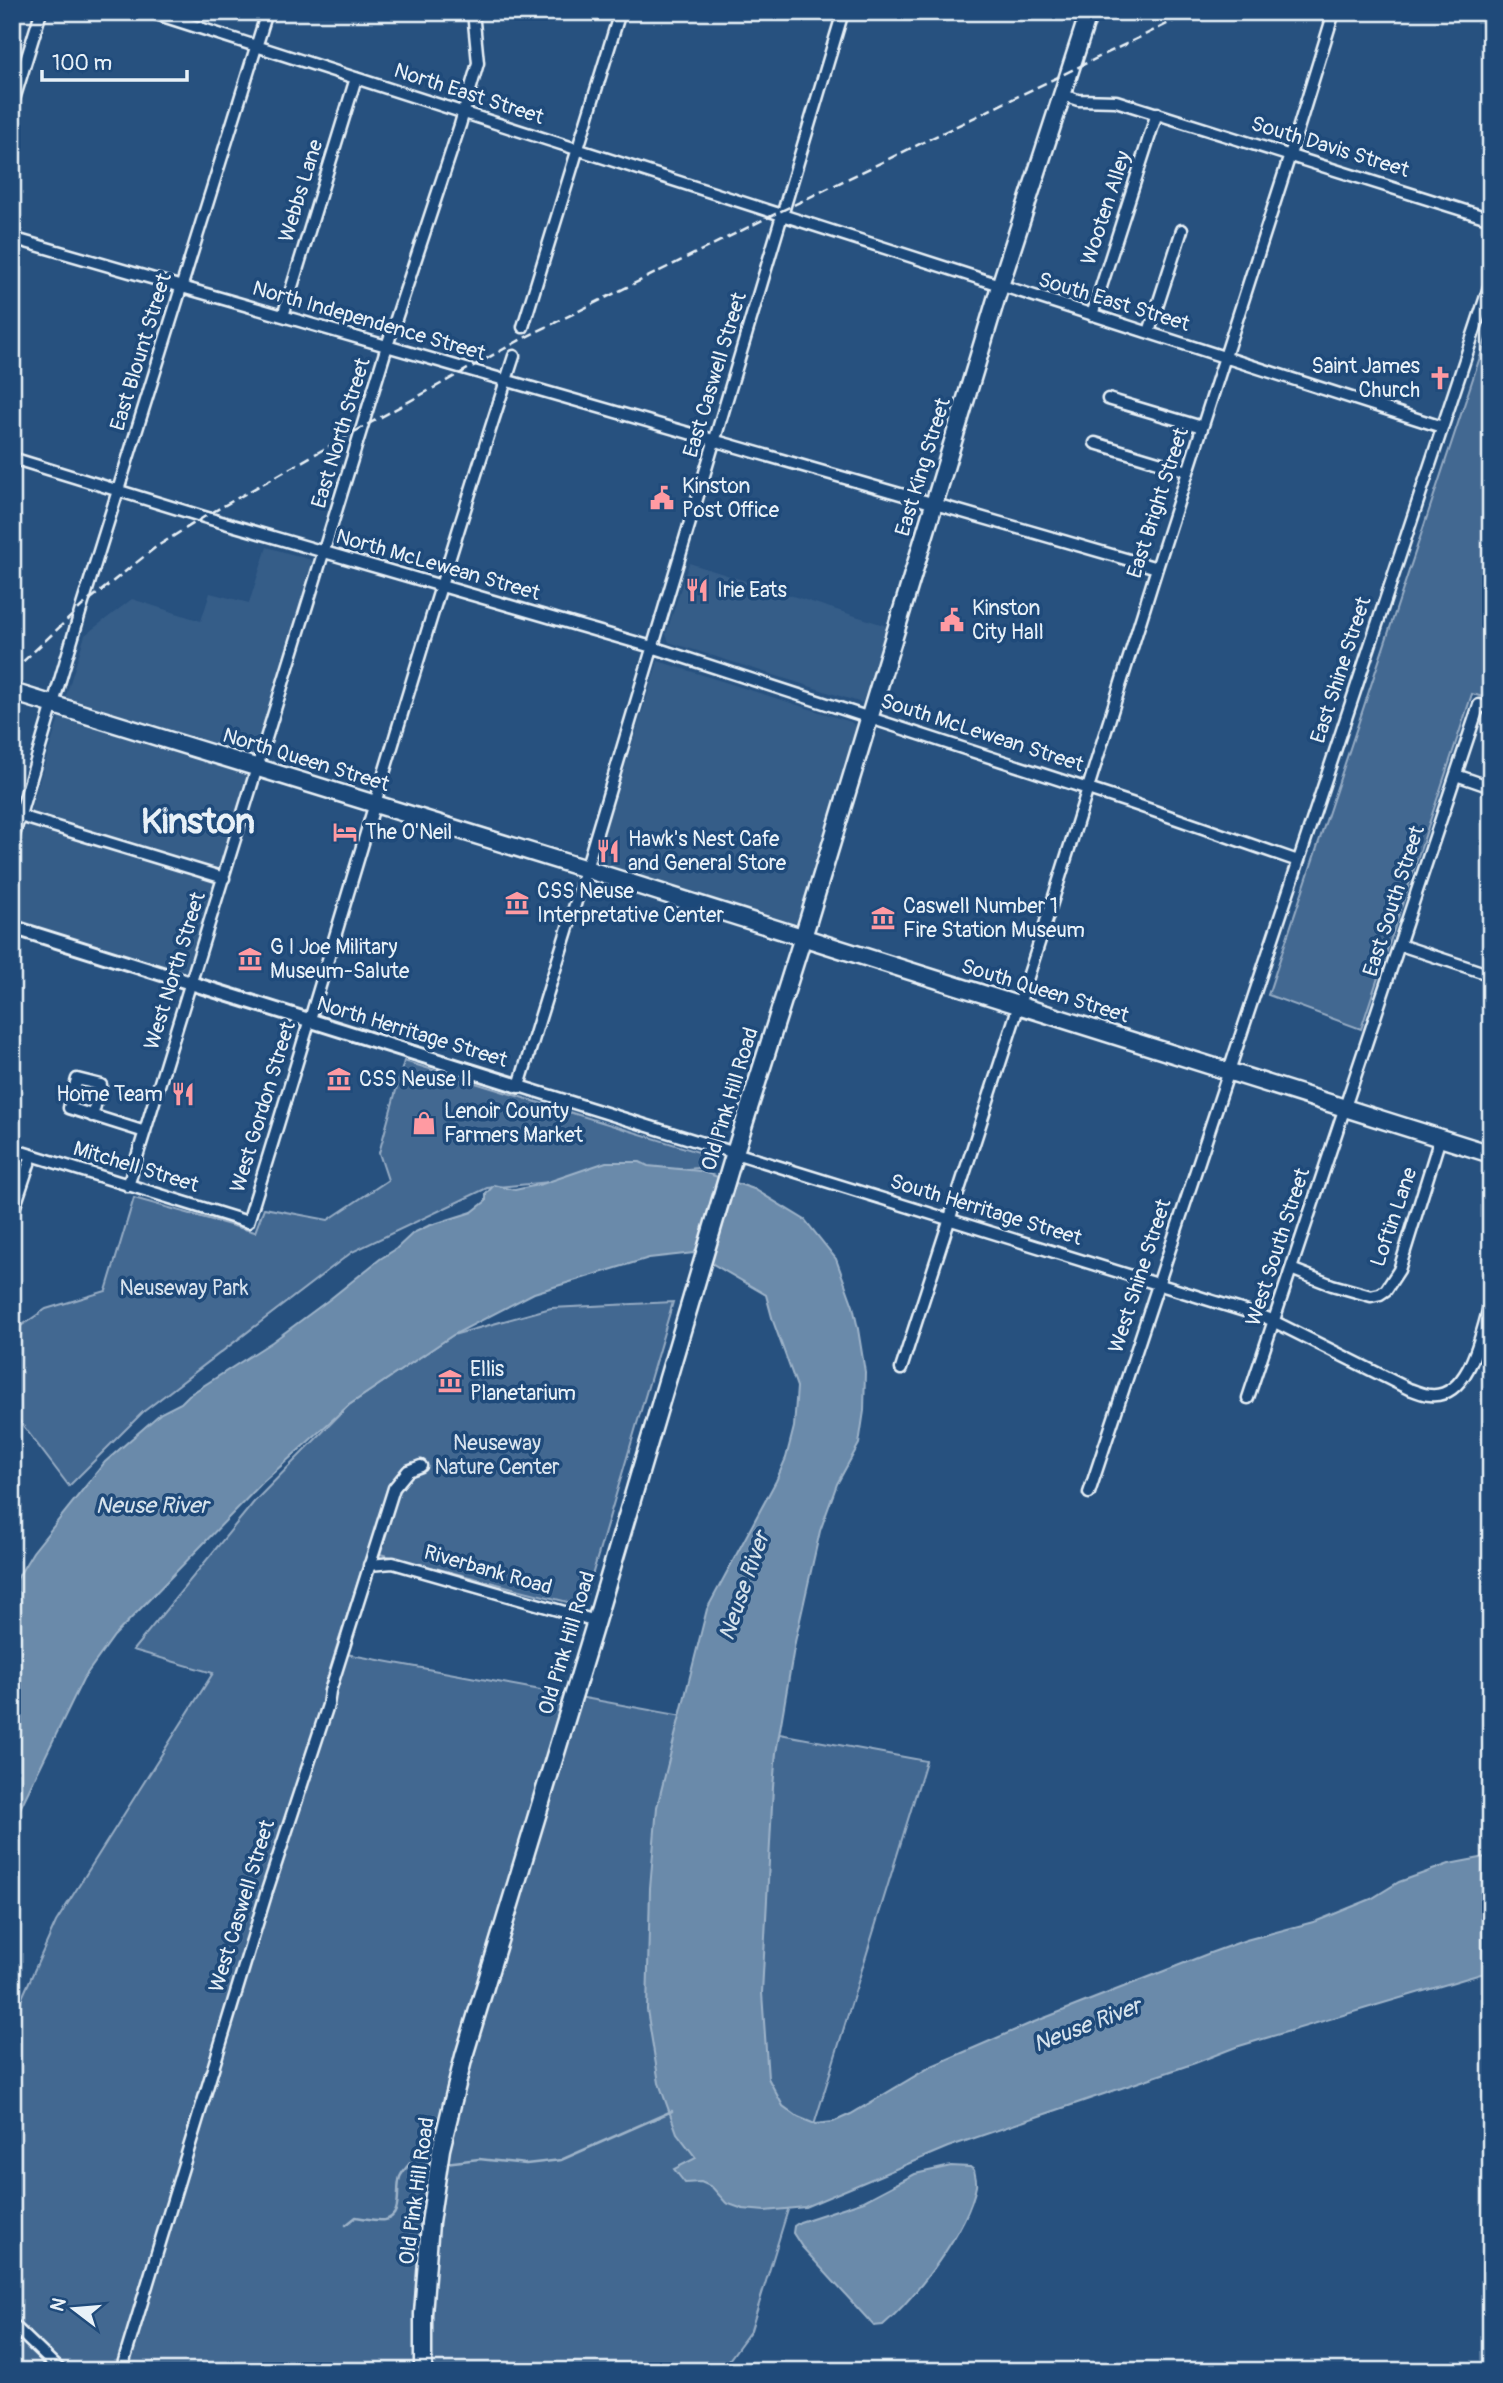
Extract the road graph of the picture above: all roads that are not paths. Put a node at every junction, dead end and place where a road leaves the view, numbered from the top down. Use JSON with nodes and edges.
{"nodes":[{"id":1,"x":41,"y":12,"type":"edge"},
{"id":2,"x":150,"y":12,"type":"edge"},
{"id":3,"x":267,"y":12,"type":"edge"},
{"id":4,"x":473,"y":12,"type":"edge"},
{"id":5,"x":620,"y":12,"type":"edge"},
{"id":6,"x":843,"y":12,"type":"edge"},
{"id":7,"x":1089,"y":12,"type":"edge"},
{"id":8,"x":1334,"y":12,"type":"edge"},
{"id":9,"x":257,"y":46,"type":"junction"},
{"id":10,"x":356,"y":78,"type":"junction"},
{"id":11,"x":1063,"y":95,"type":"junction"},
{"id":12,"x":12,"y":106,"type":"edge"},
{"id":13,"x":464,"y":112,"type":"junction"},
{"id":14,"x":1157,"y":113,"type":"junction"},
{"id":15,"x":577,"y":150,"type":"junction"},
{"id":16,"x":1290,"y":155,"type":"junction"},
{"id":17,"x":779,"y":215,"type":"junction"},
{"id":18,"x":1491,"y":219,"type":"edge"},
{"id":19,"x":1182,"y":230,"type":"dead end"},
{"id":20,"x":12,"y":238,"type":"edge"},
{"id":21,"x":1491,"y":281,"type":"edge"},
{"id":22,"x":1000,"y":286,"type":"junction"},
{"id":23,"x":182,"y":287,"type":"junction"},
{"id":24,"x":1092,"y":315,"type":"junction"},
{"id":25,"x":283,"y":316,"type":"junction"},
{"id":26,"x":523,"y":327,"type":"dead end"},
{"id":27,"x":1149,"y":332,"type":"junction"},
{"id":28,"x":387,"y":346,"type":"junction"},
{"id":29,"x":514,"y":356,"type":"dead end"},
{"id":30,"x":1226,"y":357,"type":"junction"},
{"id":31,"x":506,"y":380,"type":"junction"},
{"id":32,"x":1108,"y":399,"type":"dead end"},
{"id":33,"x":1202,"y":427,"type":"junction"},
{"id":34,"x":1442,"y":427,"type":"junction"},
{"id":35,"x":715,"y":441,"type":"junction"},
{"id":36,"x":1095,"y":443,"type":"dead end"},
{"id":37,"x":12,"y":458,"type":"edge"},
{"id":38,"x":1188,"y":471,"type":"junction"},
{"id":39,"x":118,"y":491,"type":"junction"},
{"id":40,"x":934,"y":503,"type":"junction"},
{"id":41,"x":325,"y":553,"type":"junction"},
{"id":42,"x":1157,"y":568,"type":"junction"},
{"id":43,"x":442,"y":586,"type":"junction"},
{"id":44,"x":652,"y":647,"type":"junction"},
{"id":45,"x":12,"y":692,"type":"edge"},
{"id":46,"x":54,"y":705,"type":"junction"},
{"id":47,"x":1491,"y":709,"type":"edge"},
{"id":48,"x":870,"y":716,"type":"junction"},
{"id":49,"x":258,"y":767,"type":"junction"},
{"id":50,"x":1456,"y":775,"type":"junction"},
{"id":51,"x":1491,"y":787,"type":"edge"},
{"id":52,"x":1088,"y":789,"type":"junction"},
{"id":53,"x":376,"y":804,"type":"junction"},
{"id":54,"x":20,"y":816,"type":"junction"},
{"id":55,"x":12,"y":842,"type":"edge"},
{"id":56,"x":1298,"y":861,"type":"junction"},
{"id":57,"x":586,"y":869,"type":"junction"},
{"id":58,"x":224,"y":878,"type":"junction"},
{"id":59,"x":12,"y":927,"type":"edge"},
{"id":60,"x":803,"y":936,"type":"junction"},
{"id":61,"x":1399,"y":945,"type":"junction"},
{"id":62,"x":1491,"y":975,"type":"edge"},
{"id":63,"x":191,"y":982,"type":"junction"},
{"id":64,"x":1017,"y":1004,"type":"junction"},
{"id":65,"x":311,"y":1020,"type":"junction"},
{"id":66,"x":1228,"y":1071,"type":"junction"},
{"id":67,"x":519,"y":1086,"type":"junction"},
{"id":68,"x":1345,"y":1108,"type":"junction"},
{"id":69,"x":92,"y":1116,"type":"dead end"},
{"id":70,"x":145,"y":1132,"type":"junction"},
{"id":71,"x":1440,"y":1138,"type":"junction"},
{"id":72,"x":12,"y":1149,"type":"edge"},
{"id":73,"x":1491,"y":1154,"type":"edge"},
{"id":74,"x":32,"y":1155,"type":"junction"},
{"id":75,"x":734,"y":1157,"type":"junction"},
{"id":76,"x":128,"y":1186,"type":"junction"},
{"id":77,"x":12,"y":1215,"type":"edge"},
{"id":78,"x":949,"y":1218,"type":"junction"},
{"id":79,"x":248,"y":1222,"type":"joint"},
{"id":80,"x":1291,"y":1269,"type":"junction"},
{"id":81,"x":1158,"y":1284,"type":"junction"},
{"id":82,"x":1491,"y":1300,"type":"edge"},
{"id":83,"x":1273,"y":1322,"type":"junction"},
{"id":84,"x":901,"y":1369,"type":"dead end"},
{"id":85,"x":1248,"y":1398,"type":"dead end"},
{"id":86,"x":421,"y":1466,"type":"dead end"},
{"id":87,"x":1089,"y":1493,"type":"dead end"},
{"id":88,"x":369,"y":1565,"type":"junction"},
{"id":89,"x":596,"y":1620,"type":"junction"},
{"id":90,"x":12,"y":2324,"type":"edge"},
{"id":91,"x":61,"y":2371,"type":"edge"},
{"id":92,"x":121,"y":2371,"type":"edge"},
{"id":93,"x":423,"y":2371,"type":"edge"}],
"edges":[{"from":1,"to":12,"type":"street"},
{"from":2,"to":9,"type":"street","name":"North East Street"},
{"from":3,"to":9,"type":"street","name":"East Blount Street"},
{"from":4,"to":13,"type":"street","name":"East North Street"},
{"from":5,"to":15,"type":"street"},
{"from":6,"to":17,"type":"street","name":"East Caswell Street"},
{"from":7,"to":11,"type":"main road","name":"East King Street"},
{"from":8,"to":16,"type":"street","name":"East Bright Street"},
{"from":9,"to":10,"type":"street","name":"North East Street"},
{"from":9,"to":23,"type":"street","name":"East Blount Street"},
{"from":10,"to":13,"type":"street","name":"North East Street"},
{"from":10,"to":25,"type":"street","name":"Webbs Lane"},
{"from":11,"to":14,"type":"street","name":"South Davis Street"},
{"from":11,"to":22,"type":"main road","name":"East King Street"},
{"from":13,"to":15,"type":"street","name":"North East Street"},
{"from":13,"to":28,"type":"street","name":"East North Street"},
{"from":14,"to":16,"type":"street","name":"South Davis Street"},
{"from":14,"to":24,"type":"street","name":"Wooten Alley"},
{"from":15,"to":17,"type":"street","name":"North East Street"},
{"from":15,"to":26,"type":"street"},
{"from":16,"to":18,"type":"street","name":"South Davis Street"},
{"from":16,"to":30,"type":"street","name":"East Bright Street"},
{"from":17,"to":22,"type":"street","name":"South East Street"},
{"from":17,"to":35,"type":"street","name":"East Caswell Street"},
{"from":19,"to":27,"type":"street"},
{"from":20,"to":23,"type":"street","name":"North Independence Street"},
{"from":21,"to":34,"type":"street","name":"East Shine Street"},
{"from":22,"to":24,"type":"street","name":"South East Street"},
{"from":22,"to":40,"type":"main road","name":"East King Street"},
{"from":23,"to":25,"type":"street","name":"North Independence Street"},
{"from":23,"to":39,"type":"street","name":"East Blount Street"},
{"from":24,"to":27,"type":"street","name":"South East Street"},
{"from":25,"to":28,"type":"street","name":"North Independence Street"},
{"from":27,"to":30,"type":"street","name":"South East Street"},
{"from":28,"to":31,"type":"street","name":"North Independence Street"},
{"from":28,"to":41,"type":"street","name":"East North Street"},
{"from":29,"to":31,"type":"street","name":"West Gordon Street"},
{"from":30,"to":33,"type":"street","name":"East Bright Street"},
{"from":30,"to":34,"type":"street","name":"South East Street"},
{"from":31,"to":35,"type":"street","name":"North Independence Street"},
{"from":31,"to":43,"type":"street","name":"West Gordon Street"},
{"from":32,"to":33,"type":"street"},
{"from":33,"to":38,"type":"street","name":"East Bright Street"},
{"from":34,"to":56,"type":"street","name":"East Shine Street"},
{"from":35,"to":40,"type":"street","name":"North Independence Street"},
{"from":35,"to":44,"type":"street","name":"East Caswell Street"},
{"from":36,"to":38,"type":"street"},
{"from":37,"to":39,"type":"street","name":"North McLewean Street"},
{"from":38,"to":42,"type":"street","name":"East Bright Street"},
{"from":39,"to":41,"type":"street","name":"North McLewean Street"},
{"from":39,"to":46,"type":"street","name":"East Blount Street"},
{"from":40,"to":42,"type":"street","name":"North Independence Street"},
{"from":40,"to":48,"type":"main road","name":"East King Street"},
{"from":41,"to":43,"type":"street","name":"North McLewean Street"},
{"from":41,"to":49,"type":"street","name":"East North Street"},
{"from":42,"to":52,"type":"street","name":"East Bright Street"},
{"from":43,"to":44,"type":"street","name":"North McLewean Street"},
{"from":43,"to":53,"type":"street","name":"West Gordon Street"},
{"from":44,"to":48,"type":"street","name":"South McLewean Street"},
{"from":44,"to":57,"type":"street","name":"East Caswell Street"},
{"from":45,"to":46,"type":"main road","name":"North Queen Street"},
{"from":46,"to":49,"type":"main road","name":"North Queen Street"},
{"from":46,"to":54,"type":"street","name":"East Blount Street"},
{"from":47,"to":50,"type":"street","name":"East South Street"},
{"from":48,"to":52,"type":"street","name":"South McLewean Street"},
{"from":48,"to":60,"type":"main road","name":"East King Street"},
{"from":49,"to":53,"type":"main road","name":"North Queen Street"},
{"from":49,"to":58,"type":"street","name":"West North Street"},
{"from":50,"to":51,"type":"street"},
{"from":50,"to":61,"type":"street","name":"East South Street"},
{"from":52,"to":56,"type":"street","name":"South McLewean Street"},
{"from":52,"to":64,"type":"street","name":"East Bright Street"},
{"from":53,"to":57,"type":"main road","name":"North Queen Street"},
{"from":53,"to":65,"type":"street","name":"West Gordon Street"},
{"from":54,"to":55,"type":"street","name":"East Blount Street"},
{"from":54,"to":58,"type":"street"},
{"from":56,"to":66,"type":"street","name":"East Shine Street"},
{"from":57,"to":60,"type":"main road","name":"South Queen Street"},
{"from":57,"to":67,"type":"street"},
{"from":58,"to":63,"type":"street","name":"West North Street"},
{"from":59,"to":63,"type":"street","name":"North Herritage Street"},
{"from":60,"to":64,"type":"main road","name":"South Queen Street"},
{"from":60,"to":75,"type":"main road","name":"Old Pink Hill Road"},
{"from":61,"to":62,"type":"street"},
{"from":61,"to":68,"type":"street","name":"East South Street"},
{"from":63,"to":65,"type":"street","name":"North Herritage Street"},
{"from":63,"to":70,"type":"street","name":"West North Street"},
{"from":64,"to":66,"type":"main road","name":"South Queen Street"},
{"from":64,"to":78,"type":"street","name":"East Bright Street"},
{"from":65,"to":67,"type":"street","name":"North Herritage Street"},
{"from":65,"to":79,"type":"street","name":"West Gordon Street"},
{"from":66,"to":68,"type":"main road","name":"South Queen Street"},
{"from":66,"to":81,"type":"street","name":"West Shine Street"},
{"from":67,"to":75,"type":"street","name":"South Herritage Street"},
{"from":68,"to":71,"type":"main road","name":"South Queen Street"},
{"from":68,"to":80,"type":"street","name":"West South Street"},
{"from":69,"to":70,"type":"street"},
{"from":70,"to":76,"type":"street","name":"West North Street"},
{"from":71,"to":73,"type":"main road","name":"South Queen Street"},
{"from":71,"to":80,"type":"street","name":"Loftin Lane"},
{"from":72,"to":74,"type":"street","name":"Mitchell Street"},
{"from":74,"to":76,"type":"street","name":"Mitchell Street"},
{"from":74,"to":77,"type":"street"},
{"from":75,"to":78,"type":"street","name":"South Herritage Street"},
{"from":75,"to":89,"type":"main road","name":"Old Pink Hill Road"},
{"from":76,"to":79,"type":"street","name":"Mitchell Street"},
{"from":78,"to":81,"type":"street","name":"South Herritage Street"},
{"from":78,"to":84,"type":"street","name":"East Bright Street"},
{"from":80,"to":83,"type":"street","name":"West South Street"},
{"from":81,"to":83,"type":"street","name":"South Herritage Street"},
{"from":81,"to":87,"type":"street","name":"West Shine Street"},
{"from":82,"to":83,"type":"street","name":"South Herritage Street"},
{"from":83,"to":85,"type":"street","name":"West South Street"},
{"from":86,"to":88,"type":"street","name":"West Caswell Street"},
{"from":88,"to":89,"type":"street","name":"Riverbank Road"},
{"from":88,"to":92,"type":"street","name":"West Caswell Street"},
{"from":89,"to":93,"type":"main road","name":"Old Pink Hill Road"},
{"from":90,"to":91,"type":"street"}]}
